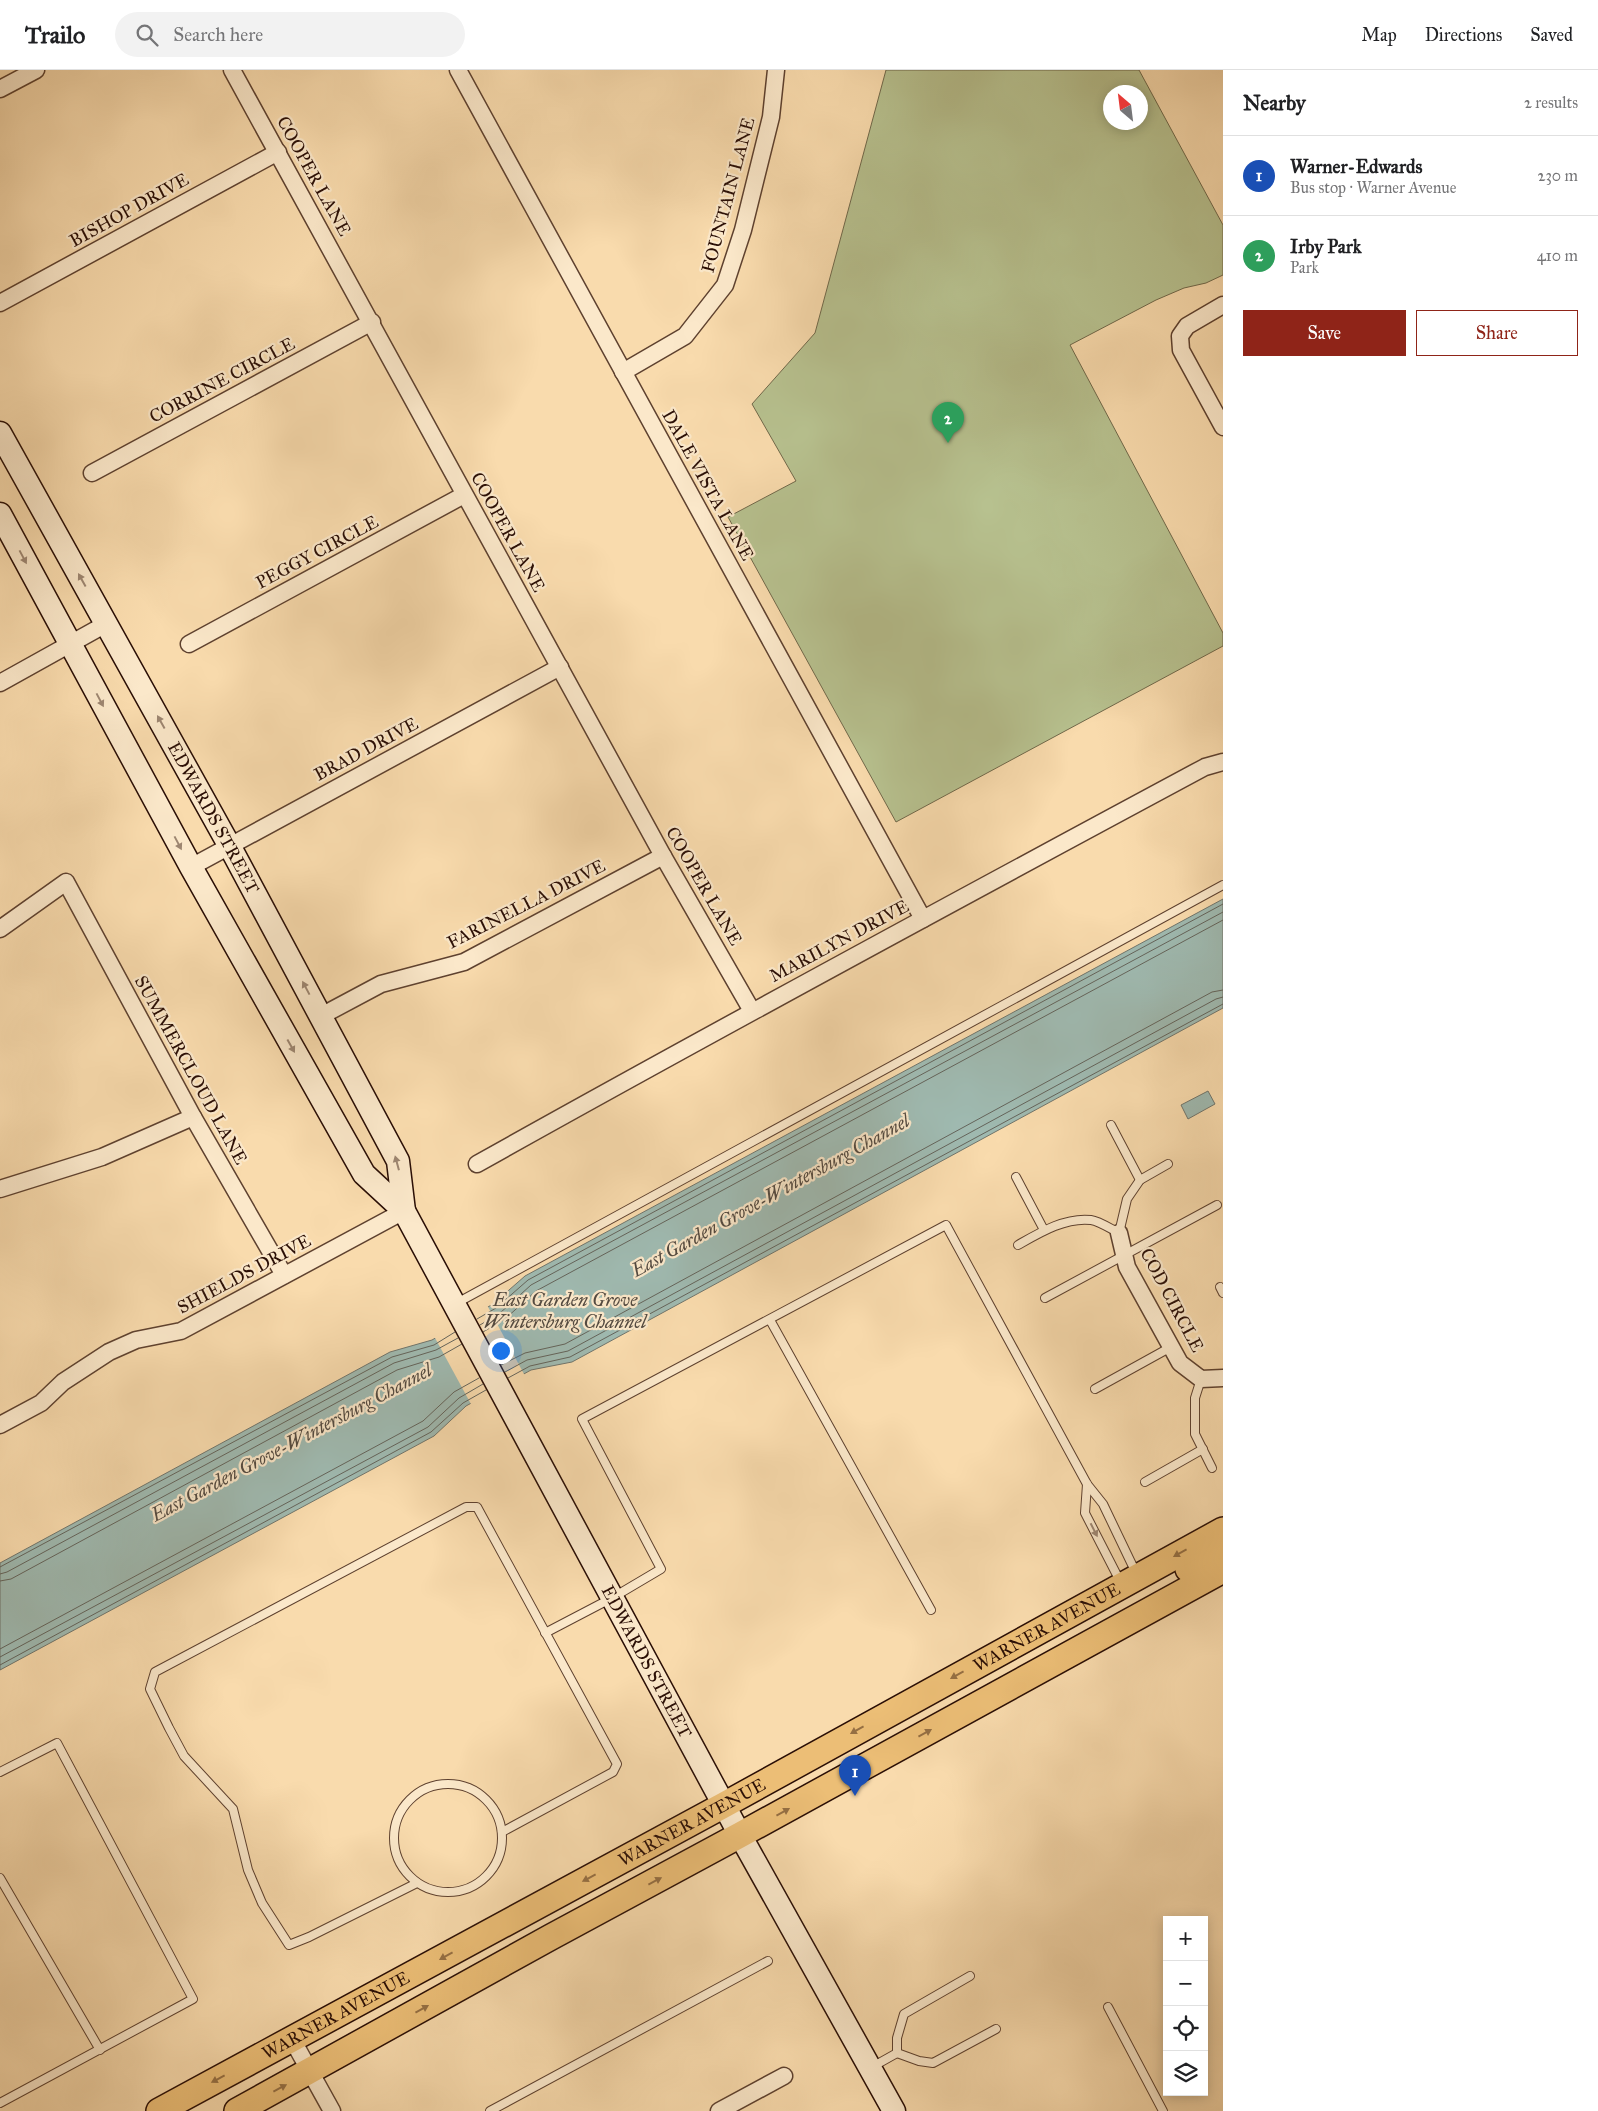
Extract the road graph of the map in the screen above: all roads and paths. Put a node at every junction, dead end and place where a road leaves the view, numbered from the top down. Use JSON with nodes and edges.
{"nodes":[{"id":1,"x":36,"y":70,"type":"edge"},
{"id":2,"x":232,"y":70,"type":"edge"},
{"id":3,"x":458,"y":70,"type":"edge"},
{"id":4,"x":776,"y":70,"type":"edge"},
{"id":5,"x":0,"y":89,"type":"edge"},
{"id":6,"x":278,"y":152,"type":"junction"},
{"id":7,"x":0,"y":303,"type":"edge"},
{"id":8,"x":1223,"y":305,"type":"edge"},
{"id":9,"x":372,"y":322,"type":"junction"},
{"id":10,"x":623,"y":372,"type":"junction"},
{"id":11,"x":1223,"y":427,"type":"edge"},
{"id":12,"x":0,"y":433,"type":"edge"},
{"id":13,"x":92,"y":474,"type":"dead end"},
{"id":14,"x":464,"y":495,"type":"junction"},
{"id":15,"x":0,"y":514,"type":"edge"},
{"id":16,"x":106,"y":624,"type":"junction"},
{"id":17,"x":70,"y":644,"type":"junction"},
{"id":18,"x":189,"y":644,"type":"dead end"},
{"id":19,"x":560,"y":667,"type":"junction"},
{"id":20,"x":0,"y":683,"type":"edge"},
{"id":21,"x":1223,"y":762,"type":"edge"},
{"id":22,"x":229,"y":845,"type":"junction"},
{"id":23,"x":663,"y":856,"type":"junction"},
{"id":24,"x":191,"y":867,"type":"junction"},
{"id":25,"x":1223,"y":885,"type":"edge"},
{"id":26,"x":923,"y":919,"type":"junction"},
{"id":27,"x":0,"y":929,"type":"edge"},
{"id":28,"x":752,"y":1010,"type":"junction"},
{"id":29,"x":321,"y":1016,"type":"junction"},
{"id":30,"x":193,"y":1117,"type":"junction"},
{"id":31,"x":1111,"y":1125,"type":"dead end"},
{"id":32,"x":477,"y":1164,"type":"dead end"},
{"id":33,"x":1168,"y":1164,"type":"dead end"},
{"id":34,"x":1016,"y":1177,"type":"dead end"},
{"id":35,"x":1140,"y":1180,"type":"junction"},
{"id":36,"x":0,"y":1189,"type":"edge"},
{"id":37,"x":1217,"y":1205,"type":"dead end"},
{"id":38,"x":404,"y":1211,"type":"junction"},
{"id":39,"x":1044,"y":1230,"type":"junction"},
{"id":40,"x":1119,"y":1233,"type":"junction"},
{"id":41,"x":1018,"y":1245,"type":"dead end"},
{"id":42,"x":1124,"y":1255,"type":"junction"},
{"id":43,"x":284,"y":1275,"type":"junction"},
{"id":44,"x":1045,"y":1298,"type":"dead end"},
{"id":45,"x":456,"y":1308,"type":"junction"},
{"id":46,"x":770,"y":1320,"type":"junction"},
{"id":47,"x":1171,"y":1347,"type":"junction"},
{"id":48,"x":1223,"y":1378,"type":"edge"},
{"id":49,"x":1201,"y":1379,"type":"junction"},
{"id":50,"x":1095,"y":1389,"type":"dead end"},
{"id":51,"x":0,"y":1425,"type":"edge"},
{"id":52,"x":1203,"y":1449,"type":"junction"},
{"id":53,"x":1212,"y":1468,"type":"dead end"},
{"id":54,"x":1145,"y":1482,"type":"dead end"},
{"id":55,"x":1087,"y":1484,"type":"junction"},
{"id":56,"x":1223,"y":1530,"type":"edge"},
{"id":57,"x":1223,"y":1550,"type":"edge"},
{"id":58,"x":1223,"y":1570,"type":"edge"},
{"id":59,"x":1130,"y":1581,"type":"junction"},
{"id":60,"x":612,"y":1598,"type":"junction"},
{"id":61,"x":1154,"y":1607,"type":"junction"},
{"id":62,"x":931,"y":1610,"type":"dead end"},
{"id":63,"x":545,"y":1633,"type":"junction"},
{"id":64,"x":1030,"y":1675,"type":"junction"},
{"id":65,"x":0,"y":1772,"type":"edge"},
{"id":66,"x":724,"y":1805,"type":"junction"},
{"id":67,"x":502,"y":1832,"type":"junction"},
{"id":68,"x":740,"y":1835,"type":"junction"},
{"id":69,"x":0,"y":1878,"type":"edge"},
{"id":70,"x":417,"y":1883,"type":"junction"},
{"id":71,"x":9,"y":1894,"type":"junction"},
{"id":72,"x":0,"y":1899,"type":"edge"},
{"id":73,"x":768,"y":1961,"type":"dead end"},
{"id":74,"x":970,"y":1976,"type":"dead end"},
{"id":75,"x":1108,"y":2007,"type":"dead end"},
{"id":76,"x":996,"y":2029,"type":"dead end"},
{"id":77,"x":292,"y":2039,"type":"junction"},
{"id":78,"x":100,"y":2050,"type":"junction"},
{"id":79,"x":897,"y":2053,"type":"junction"},
{"id":80,"x":870,"y":2068,"type":"junction"},
{"id":81,"x":310,"y":2072,"type":"junction"},
{"id":82,"x":784,"y":2076,"type":"dead end"},
{"id":83,"x":0,"y":2103,"type":"edge"},
{"id":84,"x":158,"y":2111,"type":"edge"},
{"id":85,"x":237,"y":2111,"type":"edge"},
{"id":86,"x":332,"y":2111,"type":"edge"},
{"id":87,"x":490,"y":2111,"type":"edge"},
{"id":88,"x":719,"y":2111,"type":"edge"},
{"id":89,"x":894,"y":2111,"type":"edge"},
{"id":90,"x":1163,"y":2111,"type":"edge"}],
"edges":[{"from":1,"to":5,"type":"street"},
{"from":2,"to":6,"type":"street","name":"COOPER LANE"},
{"from":3,"to":10,"type":"street","name":"DALE VISTA LANE"},
{"from":4,"to":10,"type":"street","name":"FOUNTAIN LANE"},
{"from":6,"to":7,"type":"street","name":"BISHOP DRIVE"},
{"from":6,"to":9,"type":"street","name":"COOPER LANE"},
{"from":8,"to":11,"type":"street"},
{"from":9,"to":13,"type":"street","name":"CORRINE CIRCLE"},
{"from":9,"to":14,"type":"street","name":"COOPER LANE"},
{"from":10,"to":26,"type":"street","name":"DALE VISTA LANE"},
{"from":16,"to":12,"type":"main road","name":"EDWARDS STREET","one_way":true},
{"from":14,"to":18,"type":"street","name":"PEGGY CIRCLE"},
{"from":14,"to":19,"type":"street","name":"COOPER LANE"},
{"from":15,"to":17,"type":"main road","name":"EDWARDS STREET","one_way":true},
{"from":16,"to":17,"type":"street"},
{"from":22,"to":16,"type":"main road","name":"EDWARDS STREET","one_way":true},
{"from":17,"to":20,"type":"street"},
{"from":17,"to":24,"type":"main road","name":"EDWARDS STREET","one_way":true},
{"from":19,"to":22,"type":"street","name":"BRAD DRIVE"},
{"from":19,"to":23,"type":"street","name":"COOPER LANE"},
{"from":21,"to":26,"type":"street","name":"MARILYN DRIVE"},
{"from":22,"to":24,"type":"street","name":"BRAD DRIVE"},
{"from":29,"to":22,"type":"main road","name":"EDWARDS STREET","one_way":true},
{"from":23,"to":28,"type":"street","name":"COOPER LANE"},
{"from":23,"to":29,"type":"street","name":"FARINELLA DRIVE"},
{"from":24,"to":38,"type":"main road","name":"EDWARDS STREET","one_way":true},
{"from":25,"to":45,"type":"lane"},
{"from":26,"to":28,"type":"street","name":"MARILYN DRIVE"},
{"from":27,"to":30,"type":"street","name":"SUMMERCLOUD LANE"},
{"from":28,"to":32,"type":"street","name":"MARILYN DRIVE"},
{"from":38,"to":29,"type":"main road","name":"EDWARDS STREET","one_way":true},
{"from":30,"to":36,"type":"street"},
{"from":30,"to":43,"type":"street","name":"SUMMERCLOUD LANE"},
{"from":31,"to":35,"type":"lane"},
{"from":33,"to":35,"type":"lane"},
{"from":34,"to":39,"type":"lane"},
{"from":35,"to":40,"type":"lane"},
{"from":37,"to":42,"type":"lane"},
{"from":38,"to":43,"type":"street","name":"SHIELDS DRIVE"},
{"from":38,"to":45,"type":"main road","name":"EDWARDS STREET"},
{"from":39,"to":40,"type":"lane"},
{"from":39,"to":41,"type":"lane"},
{"from":40,"to":42,"type":"street","name":"COD CIRCLE"},
{"from":42,"to":44,"type":"lane"},
{"from":42,"to":47,"type":"street","name":"COD CIRCLE"},
{"from":43,"to":51,"type":"street","name":"SHIELDS DRIVE"},
{"from":45,"to":60,"type":"main road","name":"EDWARDS STREET"},
{"from":46,"to":55,"type":"lane"},
{"from":46,"to":60,"type":"lane"},
{"from":46,"to":62,"type":"lane"},
{"from":47,"to":49,"type":"street","name":"COD CIRCLE"},
{"from":47,"to":50,"type":"lane"},
{"from":48,"to":49,"type":"street"},
{"from":49,"to":52,"type":"lane"},
{"from":52,"to":53,"type":"lane"},
{"from":52,"to":54,"type":"lane"},
{"from":55,"to":59,"type":"lane"},
{"from":55,"to":59,"type":"lane","one_way":true},
{"from":56,"to":59,"type":"main road","name":"WARNER AVENUE","one_way":true},
{"from":57,"to":61,"type":"main road"},
{"from":58,"to":61,"type":"main road","name":"WARNER AVENUE"},
{"from":59,"to":64,"type":"main road"},
{"from":59,"to":66,"type":"main road","name":"WARNER AVENUE","one_way":true},
{"from":60,"to":63,"type":"lane"},
{"from":60,"to":66,"type":"main road","name":"EDWARDS STREET"},
{"from":61,"to":64,"type":"main road","name":"WARNER AVENUE"},
{"from":63,"to":67,"type":"lane"},
{"from":63,"to":70,"type":"lane"},
{"from":68,"to":64,"type":"main road","name":"WARNER AVENUE","one_way":true},
{"from":65,"to":78,"type":"lane"},
{"from":66,"to":68,"type":"main road","name":"EDWARDS STREET"},
{"from":66,"to":77,"type":"main road","name":"WARNER AVENUE","one_way":true},
{"from":67,"to":70,"type":"lane"},
{"from":67,"to":70,"type":"lane"},
{"from":68,"to":80,"type":"main road","name":"EDWARDS STREET"},
{"from":81,"to":68,"type":"main road","name":"WARNER AVENUE","one_way":true},
{"from":69,"to":71,"type":"lane"},
{"from":71,"to":72,"type":"lane"},
{"from":71,"to":78,"type":"lane"},
{"from":73,"to":87,"type":"lane"},
{"from":74,"to":79,"type":"lane"},
{"from":75,"to":90,"type":"lane"},
{"from":76,"to":79,"type":"lane"},
{"from":77,"to":81,"type":"street"},
{"from":77,"to":84,"type":"main road","name":"WARNER AVENUE","one_way":true},
{"from":78,"to":83,"type":"lane"},
{"from":79,"to":80,"type":"lane"},
{"from":80,"to":89,"type":"main road","name":"EDWARDS STREET"},
{"from":85,"to":81,"type":"main road","name":"WARNER AVENUE","one_way":true},
{"from":81,"to":86,"type":"street"},
{"from":82,"to":88,"type":"street"}]}
